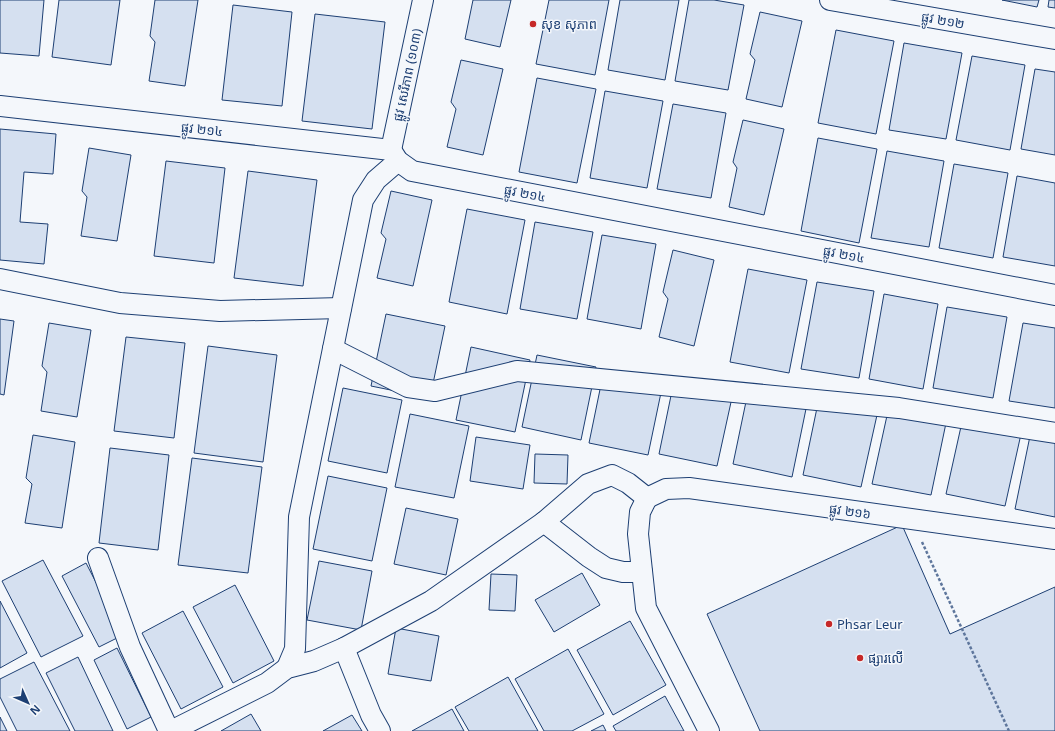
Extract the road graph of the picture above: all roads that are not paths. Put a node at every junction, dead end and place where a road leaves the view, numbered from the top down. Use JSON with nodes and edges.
{"nodes":[{"id":1,"x":423,"y":0,"type":"edge"},
{"id":2,"x":830,"y":0,"type":"edge"},
{"id":3,"x":1055,"y":39,"type":"edge"},
{"id":4,"x":0,"y":106,"type":"edge"},
{"id":5,"x":395,"y":156,"type":"junction"},
{"id":6,"x":0,"y":279,"type":"edge"},
{"id":7,"x":1055,"y":295,"type":"edge"},
{"id":8,"x":341,"y":308,"type":"junction"},
{"id":9,"x":332,"y":349,"type":"junction"},
{"id":10,"x":1055,"y":433,"type":"edge"},
{"id":11,"x":647,"y":498,"type":"junction"},
{"id":12,"x":544,"y":522,"type":"junction"},
{"id":13,"x":1055,"y":539,"type":"edge"},
{"id":14,"x":98,"y":558,"type":"dead end"},
{"id":15,"x":642,"y":572,"type":"junction"},
{"id":16,"x":344,"y":648,"type":"junction"},
{"id":17,"x":287,"y":668,"type":"junction"},
{"id":18,"x":170,"y":731,"type":"edge"},
{"id":19,"x":380,"y":731,"type":"edge"},
{"id":20,"x":709,"y":731,"type":"edge"}],
"edges":[{"from":1,"to":5,"type":"street","name":"ផ្លូវ សេរីភាព (១០៣)"},
{"from":2,"to":3,"type":"street","name":"ផ្លូវ ២១២"},
{"from":4,"to":5,"type":"street","name":"ផ្លូវ ២១៤"},
{"from":5,"to":7,"type":"street","name":"ផ្លូវ ២១៤"},
{"from":5,"to":8,"type":"street"},
{"from":6,"to":8,"type":"street"},
{"from":8,"to":9,"type":"street"},
{"from":9,"to":10,"type":"street"},
{"from":9,"to":17,"type":"street"},
{"from":11,"to":12,"type":"street"},
{"from":11,"to":13,"type":"street","name":"ផ្លូវ ២១៦"},
{"from":11,"to":15,"type":"street"},
{"from":12,"to":15,"type":"street"},
{"from":12,"to":16,"type":"street"},
{"from":14,"to":18,"type":"street"},
{"from":15,"to":20,"type":"street"},
{"from":16,"to":17,"type":"street"},
{"from":16,"to":19,"type":"street"},
{"from":17,"to":18,"type":"street"}]}
